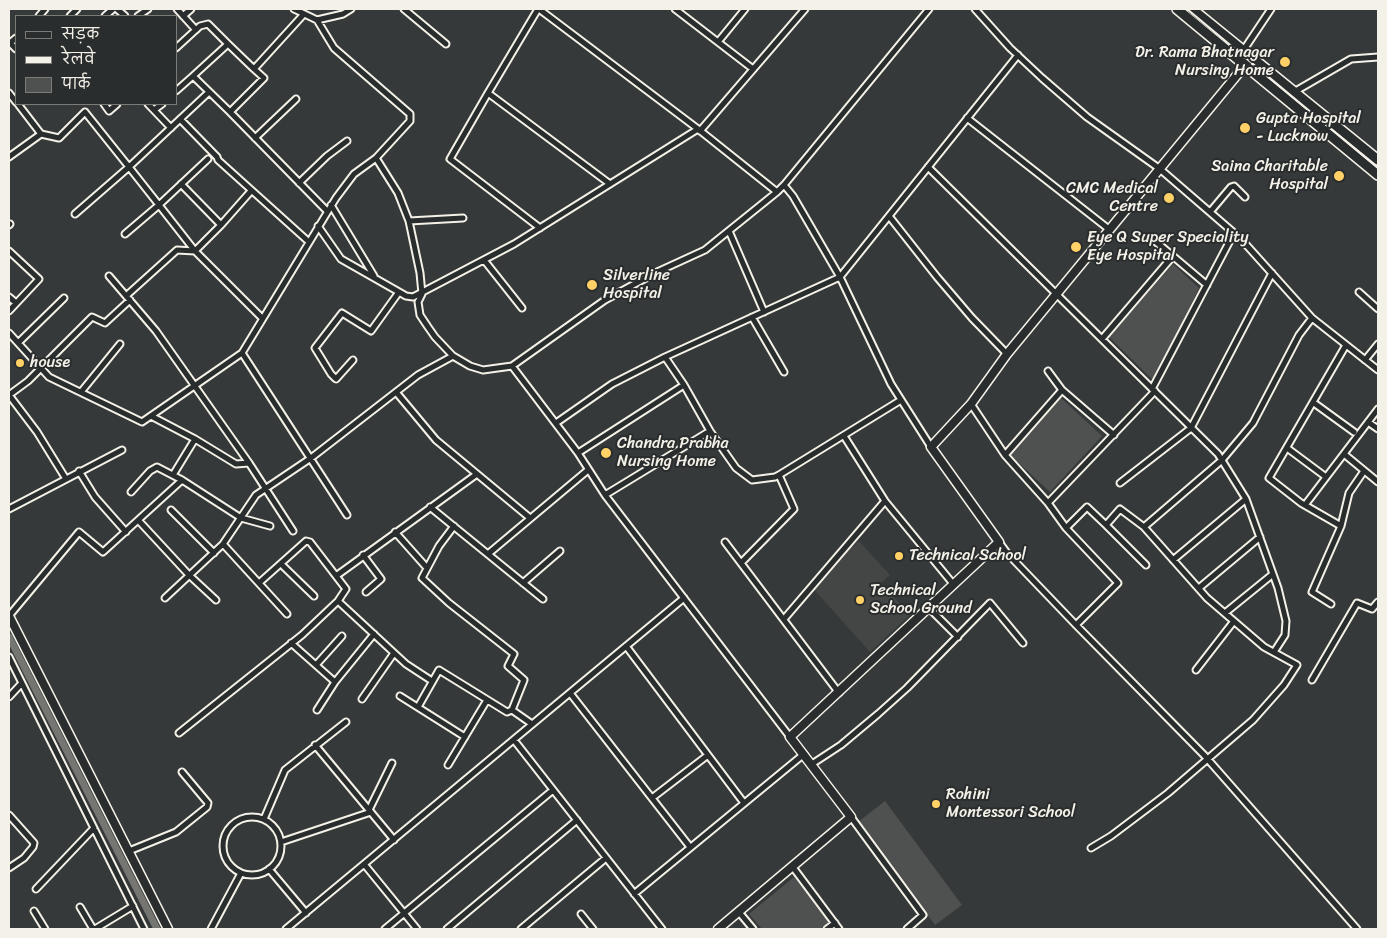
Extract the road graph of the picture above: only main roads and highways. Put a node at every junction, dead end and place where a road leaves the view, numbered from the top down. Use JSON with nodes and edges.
{"nodes":[{"id":1,"x":1177,"y":9,"type":"edge"},
{"id":2,"x":1192,"y":9,"type":"edge"},
{"id":3,"x":1378,"y":160,"type":"edge"},
{"id":4,"x":1378,"y":175,"type":"edge"}],
"edges":[{"from":1,"to":4,"type":"highway"},
{"from":2,"to":3,"type":"highway"}]}
